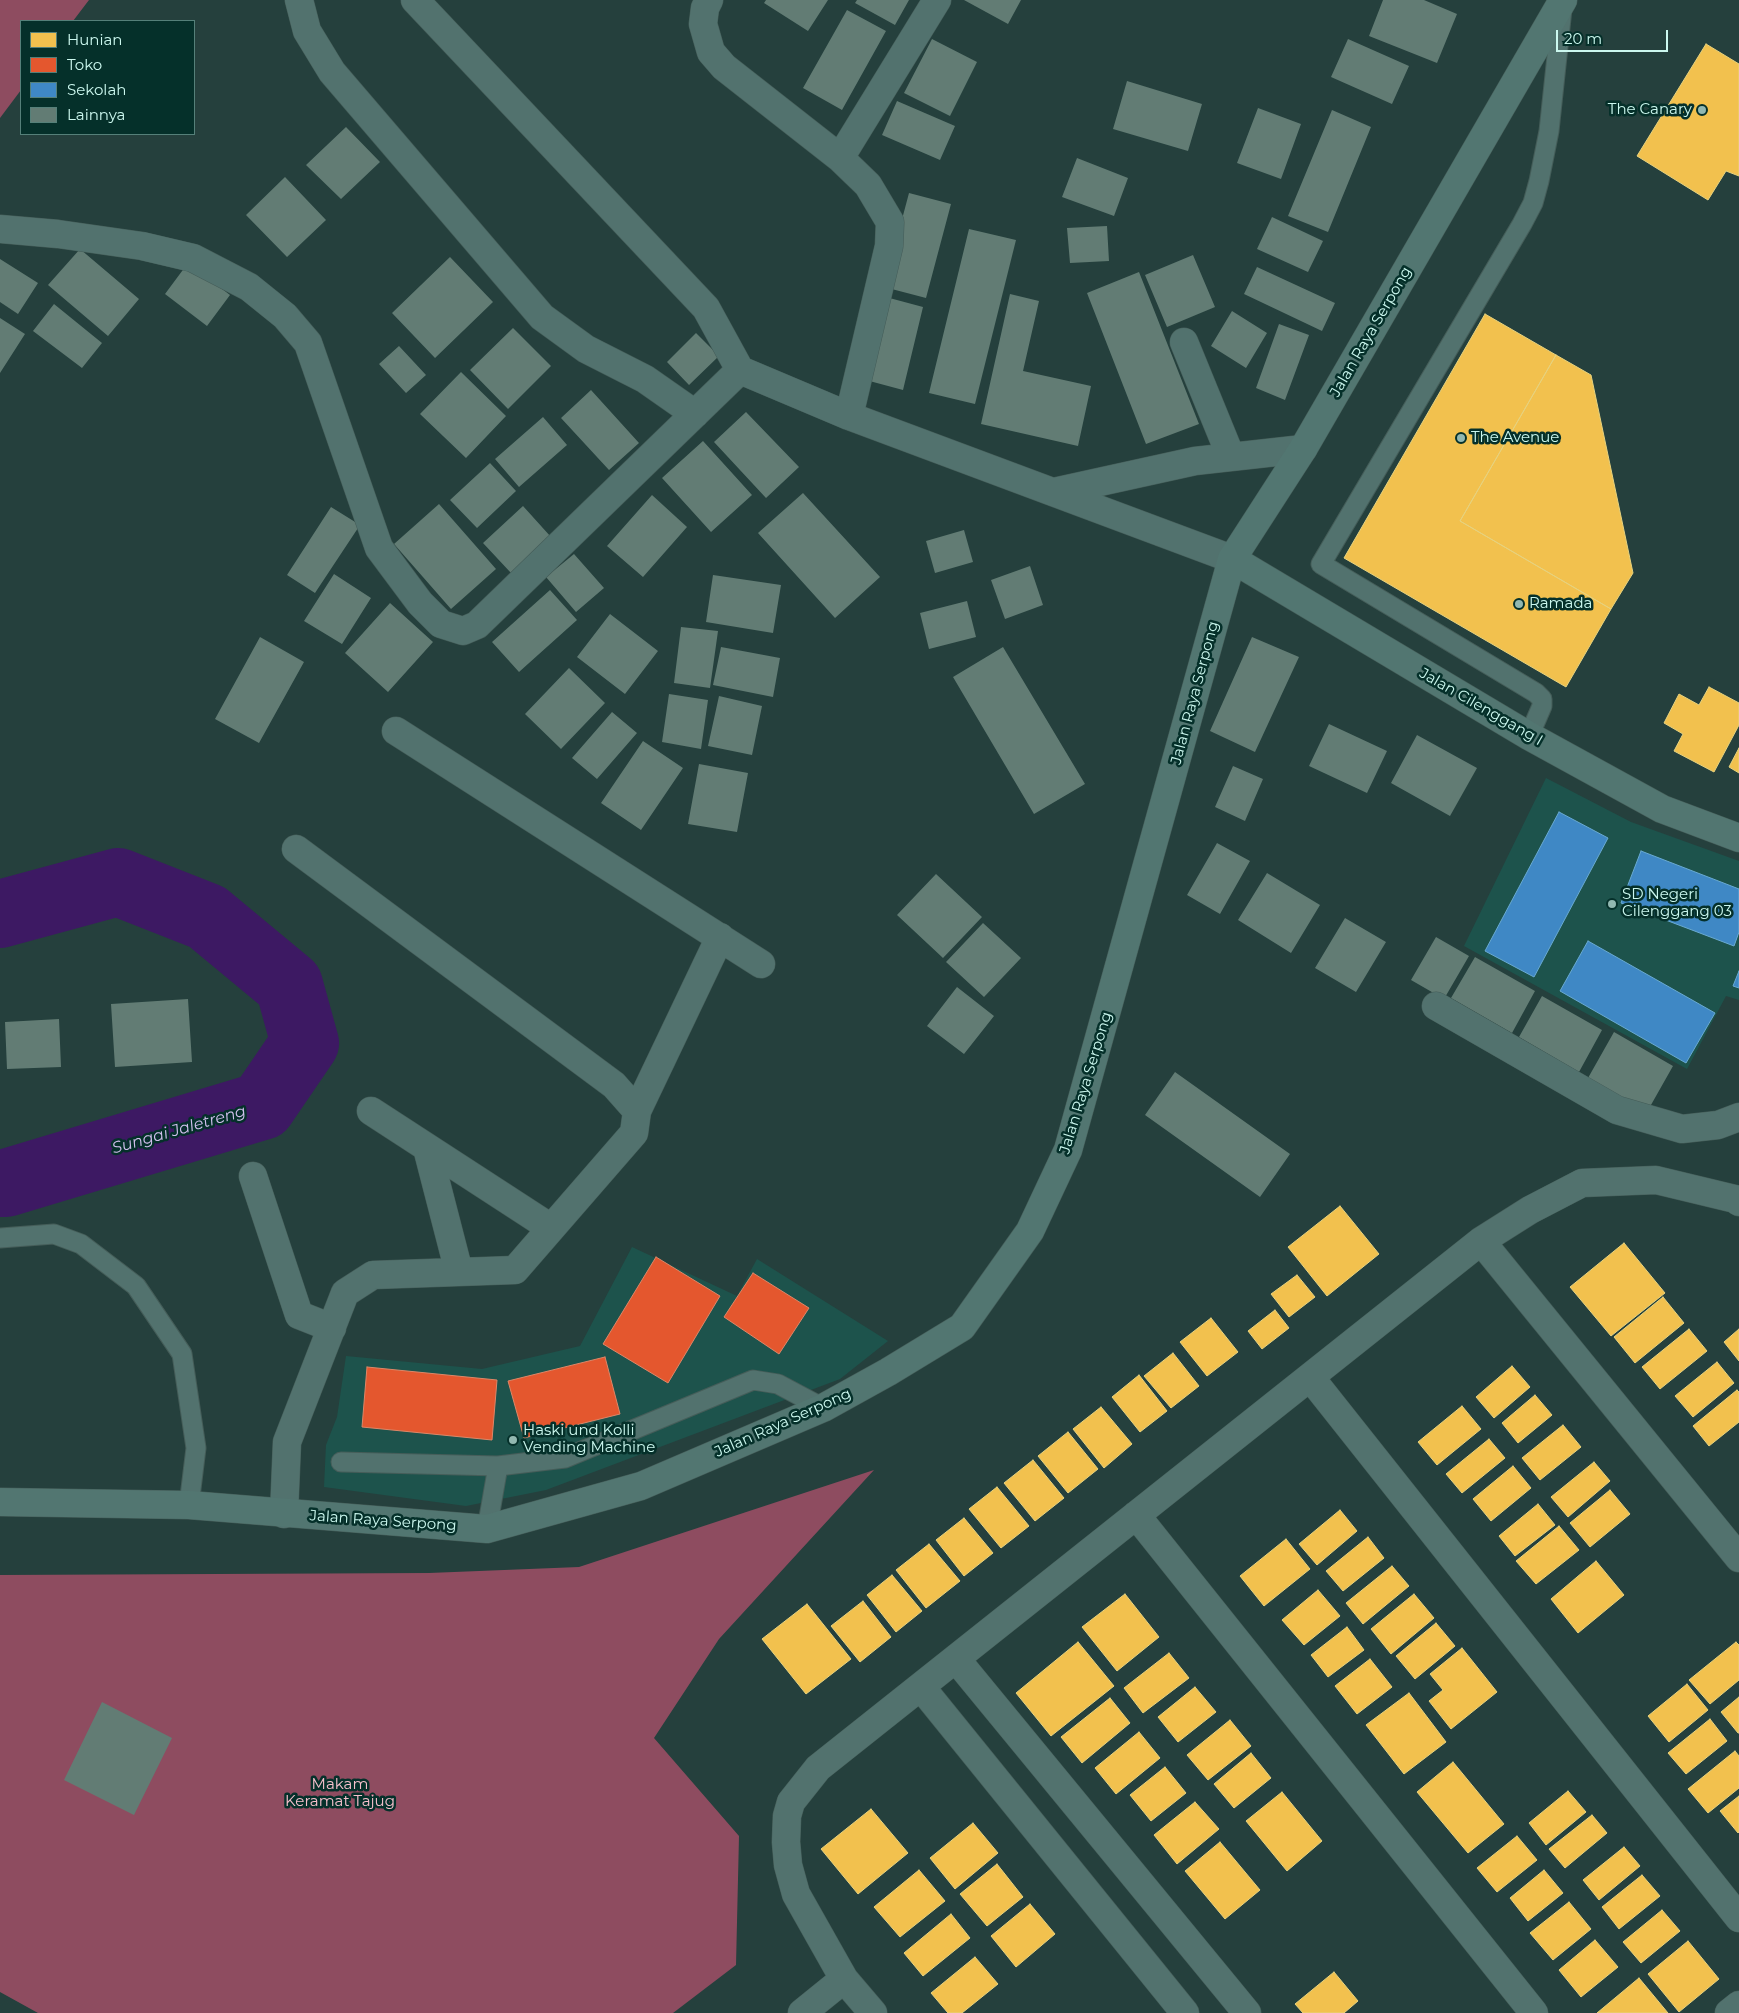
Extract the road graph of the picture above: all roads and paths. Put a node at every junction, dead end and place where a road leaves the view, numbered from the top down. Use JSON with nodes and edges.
{"nodes":[{"id":1,"x":299,"y":0,"type":"edge"},
{"id":2,"x":415,"y":0,"type":"edge"},
{"id":3,"x":709,"y":0,"type":"edge"},
{"id":4,"x":937,"y":0,"type":"edge"},
{"id":5,"x":1563,"y":0,"type":"edge"},
{"id":6,"x":840,"y":158,"type":"junction"},
{"id":7,"x":0,"y":229,"type":"edge"},
{"id":8,"x":1184,"y":342,"type":"dead end"},
{"id":9,"x":740,"y":370,"type":"junction"},
{"id":10,"x":695,"y":414,"type":"junction"},
{"id":11,"x":850,"y":416,"type":"junction"},
{"id":12,"x":1303,"y":449,"type":"junction"},
{"id":13,"x":1231,"y":457,"type":"junction"},
{"id":14,"x":1054,"y":492,"type":"junction"},
{"id":15,"x":1232,"y":559,"type":"junction"},
{"id":16,"x":396,"y":730,"type":"dead end"},
{"id":17,"x":1529,"y":736,"type":"junction"},
{"id":18,"x":1739,"y":838,"type":"edge"},
{"id":19,"x":296,"y":849,"type":"dead end"},
{"id":20,"x":720,"y":938,"type":"junction"},
{"id":21,"x":761,"y":964,"type":"dead end"},
{"id":22,"x":1436,"y":1006,"type":"dead end"},
{"id":23,"x":371,"y":1111,"type":"dead end"},
{"id":24,"x":638,"y":1111,"type":"junction"},
{"id":25,"x":1739,"y":1116,"type":"edge"},
{"id":26,"x":428,"y":1148,"type":"junction"},
{"id":27,"x":253,"y":1176,"type":"dead end"},
{"id":28,"x":1739,"y":1202,"type":"edge"},
{"id":29,"x":551,"y":1228,"type":"junction"},
{"id":30,"x":0,"y":1238,"type":"edge"},
{"id":31,"x":1481,"y":1241,"type":"junction"},
{"id":32,"x":459,"y":1272,"type":"junction"},
{"id":33,"x":332,"y":1328,"type":"junction"},
{"id":34,"x":1310,"y":1377,"type":"junction"},
{"id":35,"x":823,"y":1408,"type":"junction"},
{"id":36,"x":340,"y":1462,"type":"dead end"},
{"id":37,"x":498,"y":1466,"type":"junction"},
{"id":38,"x":0,"y":1502,"type":"edge"},
{"id":39,"x":189,"y":1505,"type":"junction"},
{"id":40,"x":284,"y":1514,"type":"junction"},
{"id":41,"x":1136,"y":1515,"type":"junction"},
{"id":42,"x":488,"y":1529,"type":"junction"},
{"id":43,"x":1739,"y":1558,"type":"edge"},
{"id":44,"x":956,"y":1659,"type":"junction"},
{"id":45,"x":921,"y":1687,"type":"junction"},
{"id":46,"x":1739,"y":1918,"type":"edge"},
{"id":47,"x":844,"y":1978,"type":"junction"},
{"id":48,"x":1739,"y":2005,"type":"edge"},
{"id":49,"x":802,"y":2013,"type":"edge"},
{"id":50,"x":873,"y":2013,"type":"edge"},
{"id":51,"x":1185,"y":2013,"type":"edge"},
{"id":52,"x":1247,"y":2013,"type":"edge"},
{"id":53,"x":1533,"y":2013,"type":"edge"},
{"id":54,"x":1729,"y":2013,"type":"edge"}],
"edges":[{"from":1,"to":10,"type":"street"},
{"from":2,"to":9,"type":"street"},
{"from":3,"to":6,"type":"street"},
{"from":4,"to":6,"type":"street"},
{"from":5,"to":12,"type":"main road","name":"Jalan Raya Serpong"},
{"from":5,"to":17,"type":"lane"},
{"from":6,"to":11,"type":"street"},
{"from":7,"to":10,"type":"street"},
{"from":8,"to":13,"type":"street"},
{"from":9,"to":10,"type":"street"},
{"from":9,"to":11,"type":"street"},
{"from":11,"to":14,"type":"street"},
{"from":12,"to":13,"type":"street"},
{"from":12,"to":15,"type":"main road","name":"Jalan Raya Serpong"},
{"from":13,"to":14,"type":"street"},
{"from":14,"to":15,"type":"street"},
{"from":15,"to":17,"type":"main road","name":"Jalan Cilenggang I"},
{"from":15,"to":35,"type":"main road","name":"Jalan Raya Serpong"},
{"from":16,"to":20,"type":"street"},
{"from":17,"to":18,"type":"main road","name":"Jalan Cilenggang I"},
{"from":19,"to":24,"type":"street"},
{"from":20,"to":21,"type":"street"},
{"from":20,"to":24,"type":"street"},
{"from":22,"to":25,"type":"street"},
{"from":23,"to":26,"type":"street"},
{"from":24,"to":29,"type":"street"},
{"from":26,"to":29,"type":"street"},
{"from":26,"to":32,"type":"street"},
{"from":27,"to":33,"type":"street"},
{"from":28,"to":31,"type":"street"},
{"from":29,"to":32,"type":"street"},
{"from":30,"to":39,"type":"lane"},
{"from":31,"to":34,"type":"street"},
{"from":31,"to":43,"type":"street"},
{"from":32,"to":33,"type":"street"},
{"from":33,"to":40,"type":"street"},
{"from":34,"to":41,"type":"street"},
{"from":34,"to":46,"type":"street"},
{"from":35,"to":37,"type":"lane"},
{"from":35,"to":42,"type":"main road","name":"Jalan Raya Serpong"},
{"from":36,"to":37,"type":"lane"},
{"from":37,"to":42,"type":"lane"},
{"from":38,"to":39,"type":"main road","name":"Jalan Raya Serpong"},
{"from":39,"to":40,"type":"main road","name":"Jalan Raya Serpong"},
{"from":40,"to":42,"type":"main road","name":"Jalan Raya Serpong"},
{"from":41,"to":44,"type":"street"},
{"from":41,"to":53,"type":"street"},
{"from":44,"to":45,"type":"street"},
{"from":44,"to":52,"type":"street"},
{"from":45,"to":47,"type":"street"},
{"from":45,"to":51,"type":"street"},
{"from":47,"to":49,"type":"street"},
{"from":47,"to":50,"type":"street"},
{"from":48,"to":54,"type":"street"}]}
